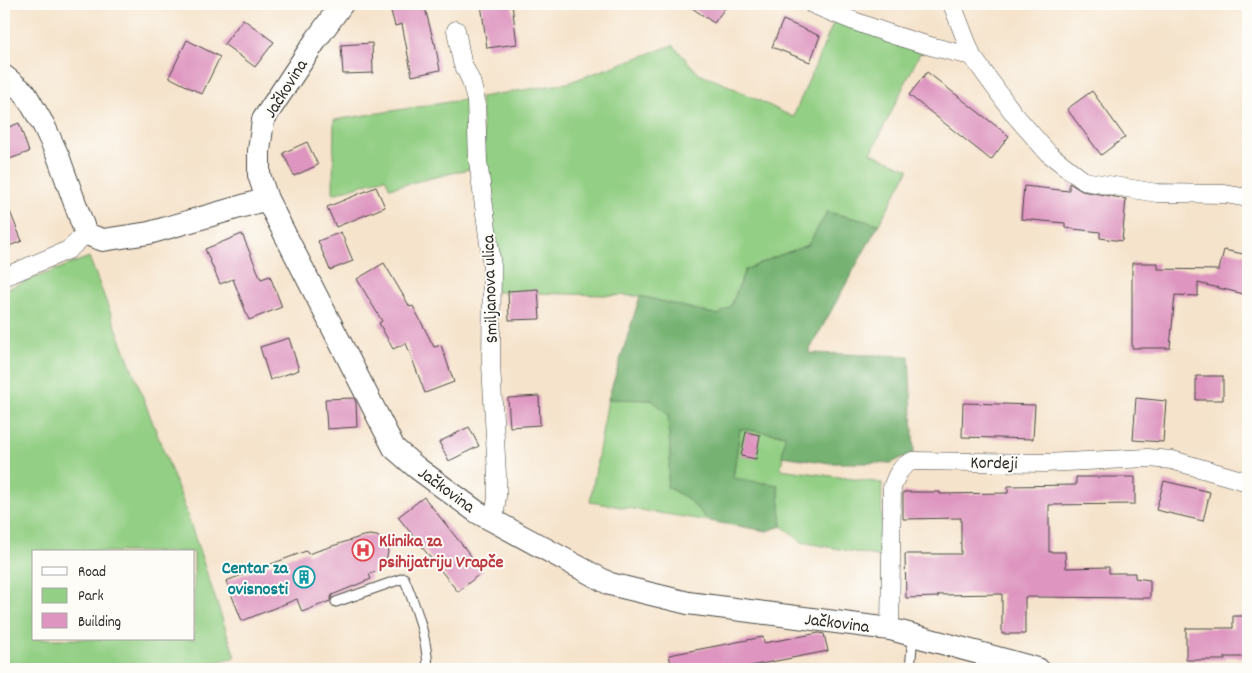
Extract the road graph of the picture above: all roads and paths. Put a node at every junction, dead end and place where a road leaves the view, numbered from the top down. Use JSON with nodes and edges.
{"nodes":[{"id":1,"x":342,"y":4,"type":"edge"},
{"id":2,"x":812,"y":4,"type":"edge"},
{"id":3,"x":952,"y":4,"type":"edge"},
{"id":4,"x":456,"y":30,"type":"dead end"},
{"id":5,"x":972,"y":56,"type":"junction"},
{"id":6,"x":4,"y":76,"type":"edge"},
{"id":7,"x":267,"y":198,"type":"junction"},
{"id":8,"x":1248,"y":198,"type":"edge"},
{"id":9,"x":86,"y":234,"type":"junction"},
{"id":10,"x":4,"y":277,"type":"edge"},
{"id":11,"x":1248,"y":482,"type":"edge"},
{"id":12,"x":494,"y":520,"type":"junction"},
{"id":13,"x":336,"y":602,"type":"dead end"},
{"id":14,"x":890,"y":629,"type":"junction"},
{"id":15,"x":913,"y":635,"type":"junction"},
{"id":16,"x":428,"y":669,"type":"edge"},
{"id":17,"x":910,"y":669,"type":"edge"},
{"id":18,"x":1038,"y":669,"type":"edge"}],
"edges":[{"from":1,"to":7,"type":"street","name":"Jačkovina"},
{"from":2,"to":5,"type":"street"},
{"from":3,"to":5,"type":"street"},
{"from":4,"to":12,"type":"street","name":"Smiljanova ulica"},
{"from":5,"to":8,"type":"street"},
{"from":6,"to":9,"type":"street"},
{"from":7,"to":9,"type":"street"},
{"from":7,"to":12,"type":"street","name":"Jačkovina"},
{"from":9,"to":10,"type":"street"},
{"from":11,"to":14,"type":"street","name":"Kordeji"},
{"from":12,"to":14,"type":"street","name":"Jačkovina"},
{"from":13,"to":16,"type":"lane"},
{"from":14,"to":15,"type":"street","name":"Jačkovina"},
{"from":15,"to":17,"type":"lane"},
{"from":15,"to":18,"type":"street","name":"Jačkovina"}]}
